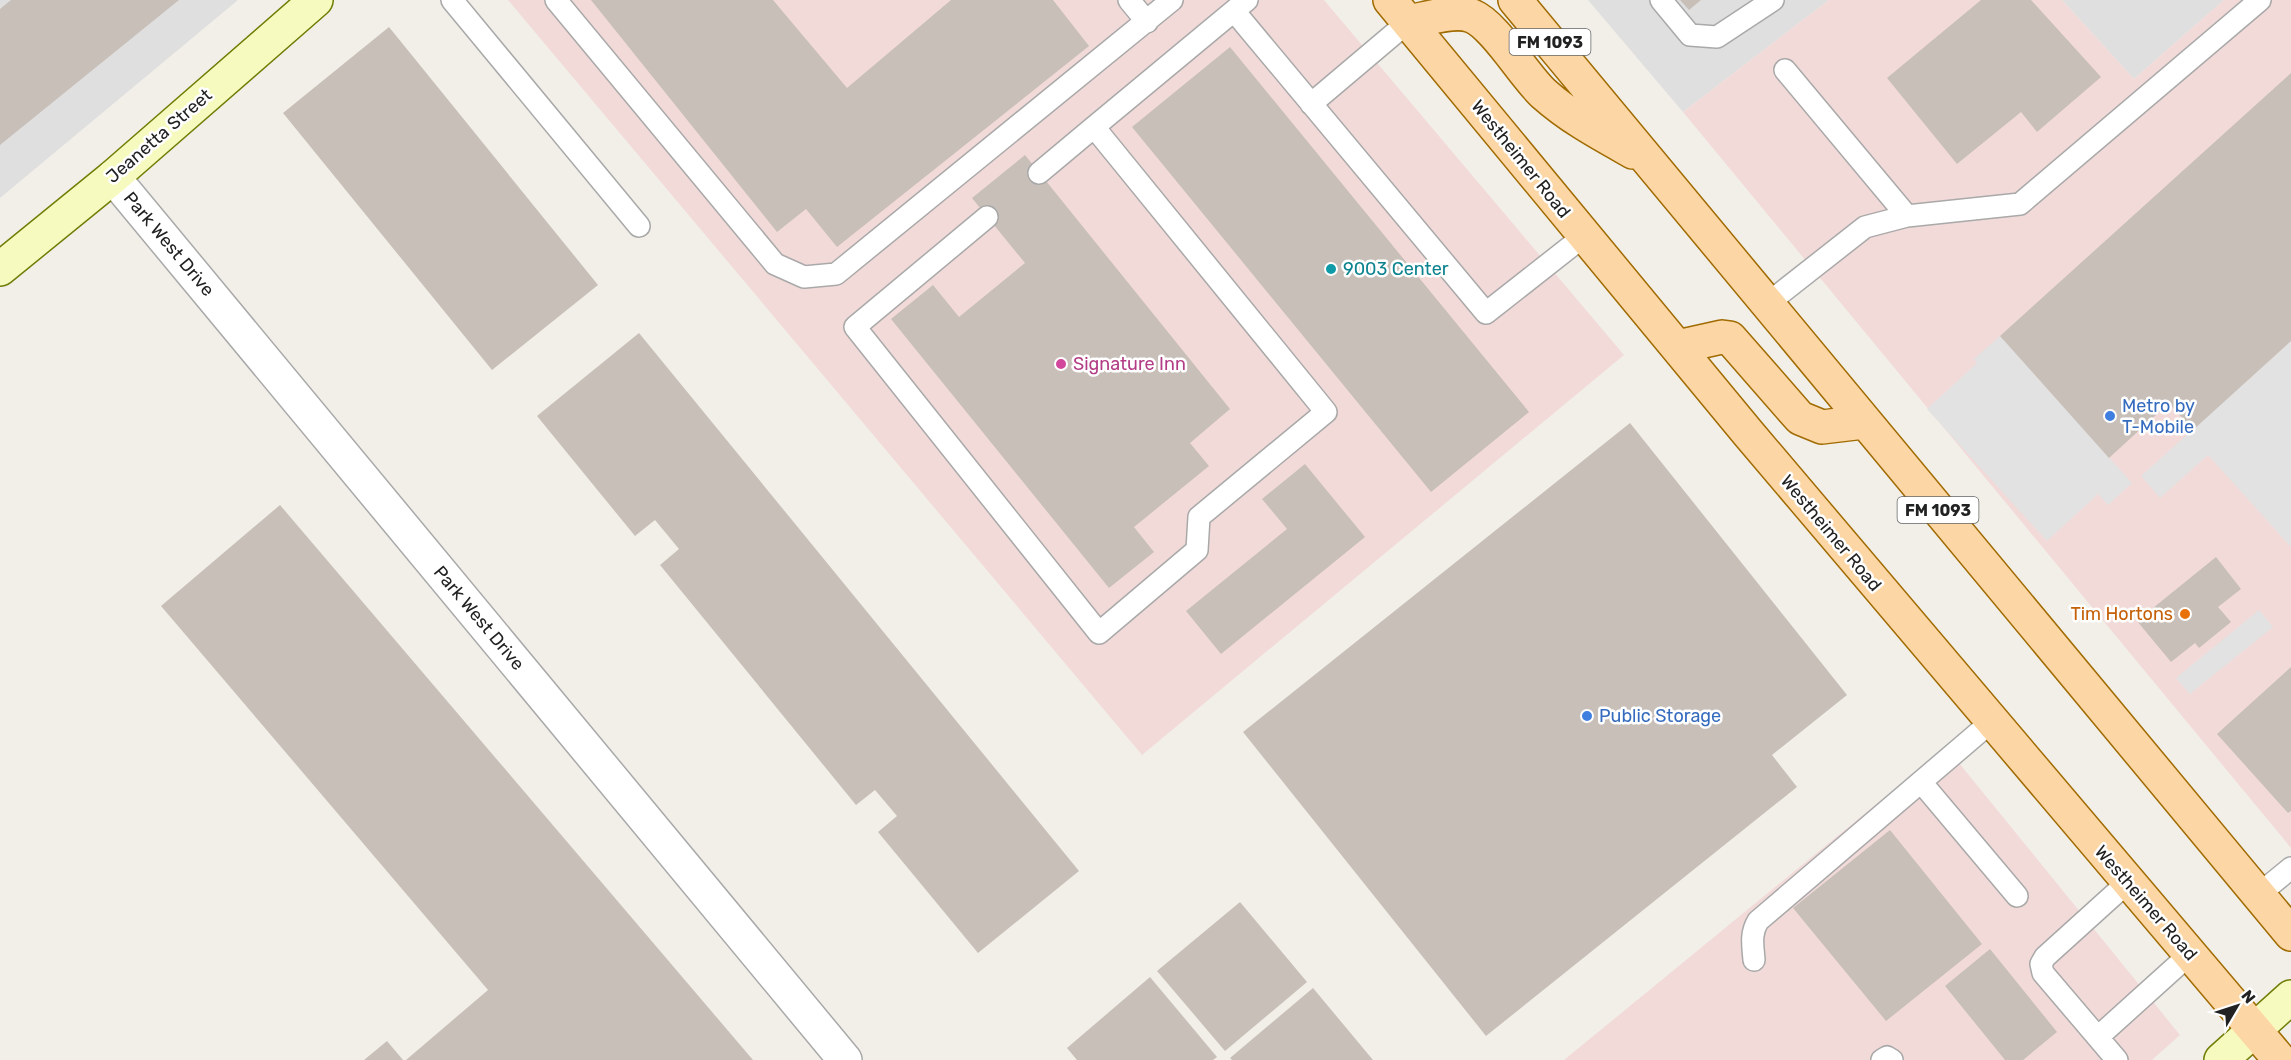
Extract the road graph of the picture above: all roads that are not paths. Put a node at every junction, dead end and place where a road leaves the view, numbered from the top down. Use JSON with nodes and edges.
{"nodes":[{"id":1,"x":316,"y":0,"type":"edge"},
{"id":2,"x":452,"y":0,"type":"edge"},
{"id":3,"x":556,"y":0,"type":"edge"},
{"id":4,"x":1129,"y":0,"type":"edge"},
{"id":5,"x":1172,"y":0,"type":"edge"},
{"id":6,"x":1515,"y":0,"type":"edge"},
{"id":7,"x":1661,"y":0,"type":"edge"},
{"id":8,"x":1773,"y":0,"type":"edge"},
{"id":9,"x":2260,"y":0,"type":"edge"},
{"id":10,"x":1240,"y":6,"type":"edge"},
{"id":11,"x":1399,"y":11,"type":"edge"},
{"id":12,"x":1147,"y":22,"type":"junction"},
{"id":13,"x":1785,"y":70,"type":"dead end"},
{"id":14,"x":1311,"y":104,"type":"junction"},
{"id":15,"x":1094,"y":127,"type":"junction"},
{"id":16,"x":1648,"y":159,"type":"junction"},
{"id":17,"x":1039,"y":173,"type":"dead end"},
{"id":18,"x":113,"y":177,"type":"junction"},
{"id":19,"x":1907,"y":216,"type":"junction"},
{"id":20,"x":987,"y":217,"type":"dead end"},
{"id":21,"x":639,"y":226,"type":"dead end"},
{"id":22,"x":1584,"y":236,"type":"junction"},
{"id":23,"x":0,"y":269,"type":"edge"},
{"id":24,"x":1767,"y":304,"type":"junction"},
{"id":25,"x":1677,"y":347,"type":"junction"},
{"id":26,"x":1864,"y":422,"type":"junction"},
{"id":27,"x":1992,"y":722,"type":"junction"},
{"id":28,"x":1922,"y":782,"type":"junction"},
{"id":29,"x":2291,"y":868,"type":"edge"},
{"id":30,"x":2128,"y":882,"type":"junction"},
{"id":31,"x":2258,"y":895,"type":"junction"},
{"id":32,"x":2017,"y":896,"type":"dead end"},
{"id":33,"x":2291,"y":934,"type":"edge"},
{"id":34,"x":2190,"y":954,"type":"junction"},
{"id":35,"x":1754,"y":960,"type":"dead end"},
{"id":36,"x":2291,"y":997,"type":"edge"},
{"id":37,"x":2255,"y":1029,"type":"junction"},
{"id":38,"x":2098,"y":1037,"type":"junction"},
{"id":39,"x":845,"y":1060,"type":"edge"},
{"id":40,"x":1882,"y":1060,"type":"edge"},
{"id":41,"x":1892,"y":1060,"type":"edge"},
{"id":42,"x":2117,"y":1060,"type":"edge"},
{"id":43,"x":2222,"y":1060,"type":"edge"},
{"id":44,"x":2280,"y":1060,"type":"edge"}],
"edges":[{"from":1,"to":18,"type":"street","name":"Jeanetta Street"},
{"from":2,"to":21,"type":"lane"},
{"from":3,"to":12,"type":"lane"},
{"from":4,"to":12,"type":"lane"},
{"from":5,"to":12,"type":"lane"},
{"from":6,"to":16,"type":"main road","number":"FM 1093"},
{"from":7,"to":8,"type":"lane"},
{"from":9,"to":19,"type":"lane"},
{"from":10,"to":14,"type":"lane"},
{"from":10,"to":15,"type":"lane"},
{"from":11,"to":14,"type":"lane"},
{"from":11,"to":16,"type":"main road"},
{"from":11,"to":22,"type":"main road","name":"Westheimer Road"},
{"from":13,"to":19,"type":"lane"},
{"from":14,"to":22,"type":"lane"},
{"from":15,"to":17,"type":"lane"},
{"from":15,"to":20,"type":"lane"},
{"from":16,"to":24,"type":"main road","number":"FM 1093"},
{"from":18,"to":23,"type":"street","name":"Jeanetta Street"},
{"from":18,"to":39,"type":"street","name":"Park West Drive"},
{"from":19,"to":24,"type":"lane"},
{"from":22,"to":25,"type":"main road","name":"Westheimer Road"},
{"from":24,"to":26,"type":"main road","number":"FM 1093"},
{"from":25,"to":26,"type":"main road"},
{"from":25,"to":27,"type":"main road","name":"Westheimer Road"},
{"from":26,"to":31,"type":"main road","number":"FM 1093"},
{"from":27,"to":28,"type":"lane"},
{"from":27,"to":30,"type":"main road","name":"Westheimer Road"},
{"from":28,"to":32,"type":"lane"},
{"from":28,"to":35,"type":"lane"},
{"from":29,"to":31,"type":"lane"},
{"from":30,"to":34,"type":"main road","name":"Westheimer Road"},
{"from":30,"to":38,"type":"lane"},
{"from":31,"to":33,"type":"main road","number":"FM 1093"},
{"from":34,"to":37,"type":"main road","name":"Westheimer Road"},
{"from":34,"to":38,"type":"lane"},
{"from":36,"to":37,"type":"street"},
{"from":37,"to":43,"type":"street"},
{"from":37,"to":44,"type":"main road","name":"Westheimer Road"},
{"from":38,"to":42,"type":"lane"},
{"from":40,"to":41,"type":"lane"}]}
